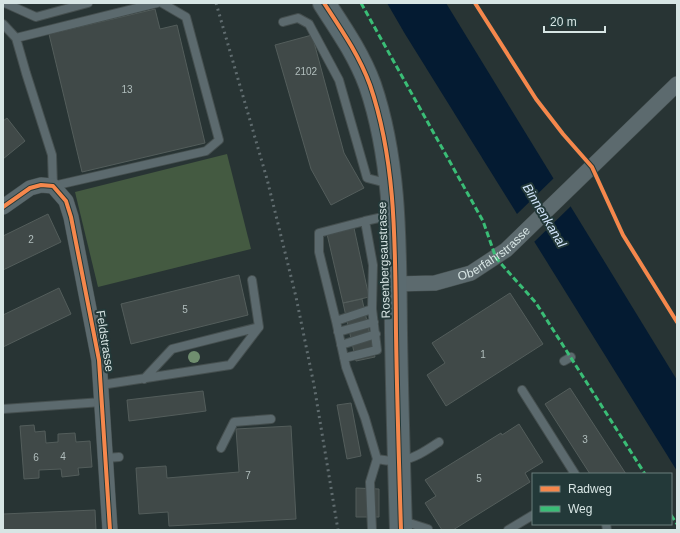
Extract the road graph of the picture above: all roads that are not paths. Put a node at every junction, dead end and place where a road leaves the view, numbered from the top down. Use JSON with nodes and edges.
{"nodes":[{"id":1,"x":4,"y":3,"type":"edge"},
{"id":2,"x":88,"y":3,"type":"edge"},
{"id":3,"x":157,"y":3,"type":"edge"},
{"id":4,"x":162,"y":3,"type":"edge"},
{"id":5,"x":324,"y":3,"type":"edge"},
{"id":6,"x":284,"y":22,"type":"dead end"},
{"id":7,"x":3,"y":24,"type":"edge"},
{"id":8,"x":16,"y":38,"type":"junction"},
{"id":9,"x":677,"y":84,"type":"edge"},
{"id":10,"x":390,"y":184,"type":"junction"},
{"id":11,"x":53,"y":186,"type":"junction"},
{"id":12,"x":3,"y":207,"type":"edge"},
{"id":13,"x":393,"y":214,"type":"junction"},
{"id":14,"x":365,"y":221,"type":"junction"},
{"id":15,"x":252,"y":280,"type":"dead end"},
{"id":16,"x":396,"y":284,"type":"junction"},
{"id":17,"x":372,"y":309,"type":"junction"},
{"id":18,"x":336,"y":321,"type":"junction"},
{"id":19,"x":374,"y":322,"type":"junction"},
{"id":20,"x":259,"y":327,"type":"junction"},
{"id":21,"x":338,"y":332,"type":"junction"},
{"id":22,"x":376,"y":334,"type":"junction"},
{"id":23,"x":341,"y":345,"type":"junction"},
{"id":24,"x":344,"y":358,"type":"junction"},
{"id":25,"x":144,"y":379,"type":"junction"},
{"id":26,"x":101,"y":386,"type":"junction"},
{"id":27,"x":522,"y":390,"type":"dead end"},
{"id":28,"x":102,"y":402,"type":"junction"},
{"id":29,"x":3,"y":409,"type":"edge"},
{"id":30,"x":271,"y":419,"type":"dead end"},
{"id":31,"x":439,"y":442,"type":"dead end"},
{"id":32,"x":221,"y":448,"type":"dead end"},
{"id":33,"x":377,"y":459,"type":"junction"},
{"id":34,"x":398,"y":461,"type":"junction"},
{"id":35,"x":574,"y":473,"type":"edge"},
{"id":36,"x":532,"y":516,"type":"edge"},
{"id":37,"x":400,"y":525,"type":"edge"},
{"id":38,"x":110,"y":530,"type":"edge"},
{"id":39,"x":372,"y":530,"type":"edge"},
{"id":40,"x":428,"y":530,"type":"edge"},
{"id":41,"x":508,"y":530,"type":"edge"}],
"edges":[{"from":1,"to":2,"type":"lane"},
{"from":3,"to":8,"type":"lane"},
{"from":4,"to":11,"type":"lane"},
{"from":5,"to":10,"type":"street","name":"Rosenbergsaustrasse"},
{"from":6,"to":10,"type":"lane"},
{"from":7,"to":8,"type":"lane"},
{"from":8,"to":11,"type":"lane"},
{"from":9,"to":16,"type":"street","name":"Oberfahrstrasse"},
{"from":10,"to":13,"type":"street","name":"Rosenbergsaustrasse"},
{"from":11,"to":12,"type":"street"},
{"from":11,"to":26,"type":"street","name":"Feldstrasse"},
{"from":13,"to":14,"type":"lane"},
{"from":13,"to":16,"type":"street","name":"Rosenbergsaustrasse"},
{"from":14,"to":17,"type":"lane"},
{"from":14,"to":18,"type":"lane"},
{"from":15,"to":20,"type":"lane"},
{"from":16,"to":34,"type":"street","name":"Rosenbergsaustrasse"},
{"from":17,"to":18,"type":"lane"},
{"from":17,"to":19,"type":"lane"},
{"from":18,"to":21,"type":"lane"},
{"from":19,"to":21,"type":"lane"},
{"from":19,"to":22,"type":"lane"},
{"from":20,"to":25,"type":"lane"},
{"from":20,"to":25,"type":"lane"},
{"from":21,"to":23,"type":"lane"},
{"from":22,"to":23,"type":"lane"},
{"from":22,"to":24,"type":"lane"},
{"from":23,"to":24,"type":"lane"},
{"from":24,"to":33,"type":"lane"},
{"from":25,"to":26,"type":"lane"},
{"from":26,"to":28,"type":"street","name":"Feldstrasse"},
{"from":27,"to":35,"type":"lane"},
{"from":28,"to":29,"type":"lane"},
{"from":28,"to":38,"type":"street","name":"Feldstrasse"},
{"from":30,"to":32,"type":"lane"},
{"from":31,"to":34,"type":"lane"},
{"from":33,"to":34,"type":"lane"},
{"from":33,"to":39,"type":"lane"},
{"from":34,"to":37,"type":"street","name":"Rosenbergsaustrasse"},
{"from":36,"to":41,"type":"lane"},
{"from":37,"to":40,"type":"lane"}]}
